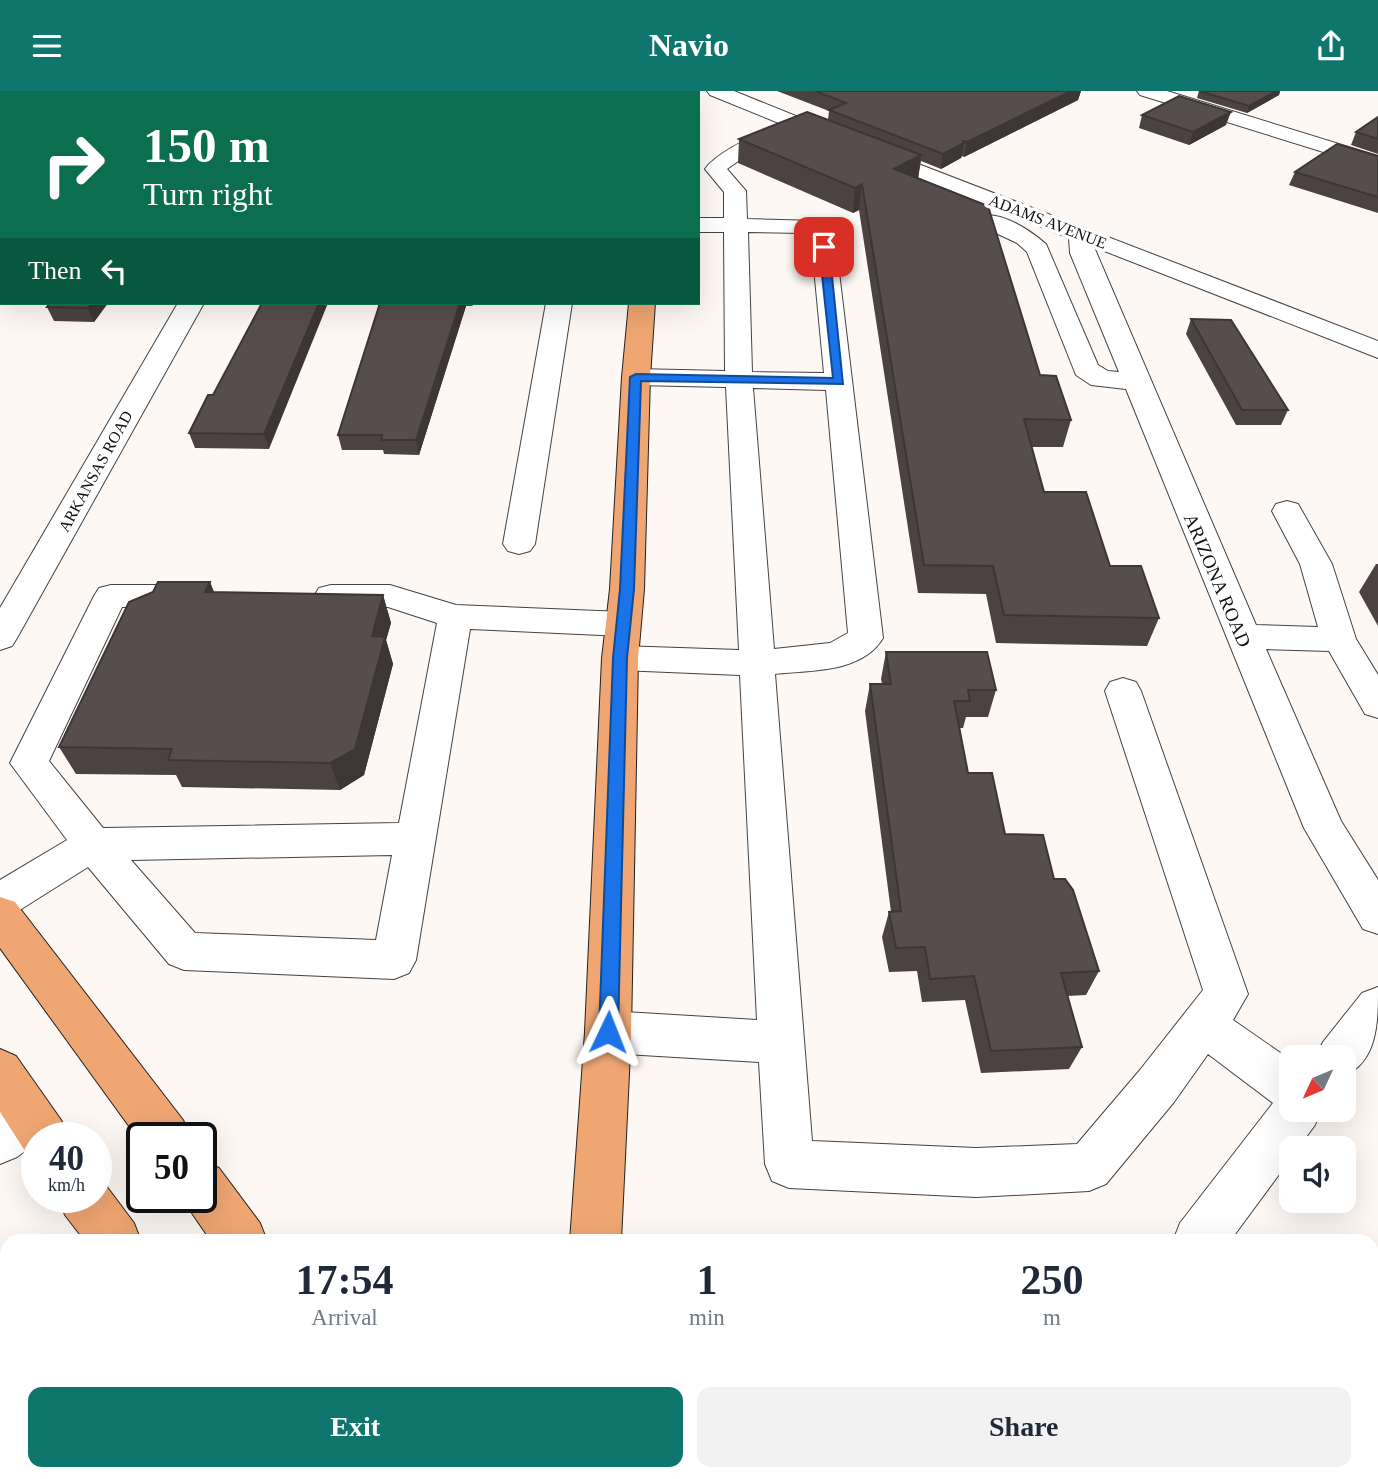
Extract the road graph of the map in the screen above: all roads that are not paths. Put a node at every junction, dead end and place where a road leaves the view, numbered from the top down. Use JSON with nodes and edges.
{"nodes":[{"id":1,"x":717,"y":91,"type":"edge"},
{"id":2,"x":1147,"y":91,"type":"edge"},
{"id":3,"x":823,"y":144,"type":"junction"},
{"id":4,"x":1378,"y":163,"type":"edge"},
{"id":5,"x":926,"y":173,"type":"junction"},
{"id":6,"x":902,"y":186,"type":"junction"},
{"id":7,"x":717,"y":225,"type":"edge"},
{"id":8,"x":1081,"y":234,"type":"junction"},
{"id":9,"x":190,"y":305,"type":"edge"},
{"id":10,"x":559,"y":305,"type":"edge"},
{"id":11,"x":642,"y":305,"type":"edge"},
{"id":12,"x":1071,"y":331,"type":"junction"},
{"id":13,"x":1115,"y":332,"type":"junction"},
{"id":14,"x":1378,"y":350,"type":"edge"},
{"id":15,"x":636,"y":377,"type":"junction"},
{"id":16,"x":738,"y":379,"type":"junction"},
{"id":17,"x":839,"y":382,"type":"junction"},
{"id":18,"x":1136,"y":382,"type":"junction"},
{"id":19,"x":1287,"y":511,"type":"dead end"},
{"id":20,"x":519,"y":544,"type":"dead end"},
{"id":21,"x":130,"y":596,"type":"junction"},
{"id":22,"x":226,"y":596,"type":"edge"},
{"id":23,"x":300,"y":599,"type":"edge"},
{"id":24,"x":170,"y":613,"type":"edge"},
{"id":25,"x":455,"y":617,"type":"junction"},
{"id":26,"x":1242,"y":637,"type":"junction"},
{"id":27,"x":0,"y":638,"type":"edge"},
{"id":28,"x":1339,"y":639,"type":"junction"},
{"id":29,"x":622,"y":641,"type":"junction"},
{"id":30,"x":757,"y":663,"type":"junction"},
{"id":31,"x":1123,"y":691,"type":"dead end"},
{"id":32,"x":1378,"y":705,"type":"edge"},
{"id":33,"x":415,"y":839,"type":"junction"},
{"id":34,"x":93,"y":844,"type":"junction"},
{"id":35,"x":0,"y":901,"type":"edge"},
{"id":36,"x":0,"y":915,"type":"edge"},
{"id":37,"x":1378,"y":916,"type":"edge"},
{"id":38,"x":1378,"y":1007,"type":"edge"},
{"id":39,"x":1203,"y":1024,"type":"junction"},
{"id":40,"x":608,"y":1032,"type":"junction"},
{"id":41,"x":781,"y":1042,"type":"junction"},
{"id":42,"x":1348,"y":1045,"type":"edge"},
{"id":43,"x":0,"y":1071,"type":"edge"},
{"id":44,"x":1279,"y":1080,"type":"edge"},
{"id":45,"x":21,"y":1122,"type":"edge"},
{"id":46,"x":155,"y":1122,"type":"edge"},
{"id":47,"x":1288,"y":1122,"type":"edge"},
{"id":48,"x":217,"y":1207,"type":"edge"},
{"id":49,"x":95,"y":1213,"type":"edge"},
{"id":50,"x":111,"y":1234,"type":"edge"},
{"id":51,"x":237,"y":1234,"type":"edge"},
{"id":52,"x":595,"y":1234,"type":"edge"},
{"id":53,"x":1203,"y":1234,"type":"edge"}],
"edges":[{"from":1,"to":3,"type":"street","name":"ADAMS AVENUE"},
{"from":2,"to":4,"type":"street"},
{"from":3,"to":5,"type":"street","name":"ADAMS AVENUE"},
{"from":3,"to":6,"type":"street"},
{"from":3,"to":7,"type":"street"},
{"from":5,"to":6,"type":"street"},
{"from":5,"to":8,"type":"street","name":"ADAMS AVENUE"},
{"from":6,"to":12,"type":"street"},
{"from":7,"to":16,"type":"street"},
{"from":7,"to":17,"type":"street"},
{"from":8,"to":13,"type":"street","name":"ARIZONA ROAD"},
{"from":8,"to":14,"type":"street","name":"ADAMS AVENUE"},
{"from":9,"to":27,"type":"street","name":"ARKANSAS ROAD"},
{"from":10,"to":20,"type":"street"},
{"from":11,"to":15,"type":"main road"},
{"from":12,"to":13,"type":"street"},
{"from":12,"to":18,"type":"street"},
{"from":13,"to":18,"type":"street","name":"ARIZONA ROAD"},
{"from":15,"to":16,"type":"street"},
{"from":15,"to":29,"type":"main road"},
{"from":16,"to":17,"type":"street"},
{"from":16,"to":30,"type":"street"},
{"from":17,"to":30,"type":"street"},
{"from":18,"to":26,"type":"street","name":"ARIZONA ROAD"},
{"from":19,"to":28,"type":"street"},
{"from":21,"to":22,"type":"street"},
{"from":21,"to":24,"type":"street"},
{"from":21,"to":34,"type":"street"},
{"from":23,"to":25,"type":"street"},
{"from":25,"to":29,"type":"street"},
{"from":25,"to":33,"type":"street"},
{"from":26,"to":28,"type":"street"},
{"from":26,"to":37,"type":"street","name":"ARIZONA ROAD"},
{"from":28,"to":32,"type":"street"},
{"from":29,"to":30,"type":"street"},
{"from":29,"to":40,"type":"main road"},
{"from":30,"to":41,"type":"street"},
{"from":31,"to":39,"type":"street"},
{"from":33,"to":34,"type":"street"},
{"from":33,"to":34,"type":"street"},
{"from":34,"to":35,"type":"street"},
{"from":36,"to":46,"type":"main road"},
{"from":38,"to":42,"type":"street"},
{"from":39,"to":41,"type":"street"},
{"from":39,"to":44,"type":"street"},
{"from":40,"to":41,"type":"street"},
{"from":40,"to":52,"type":"main road"},
{"from":43,"to":45,"type":"main road"},
{"from":47,"to":53,"type":"street"},
{"from":48,"to":51,"type":"main road"},
{"from":49,"to":50,"type":"main road"}]}
